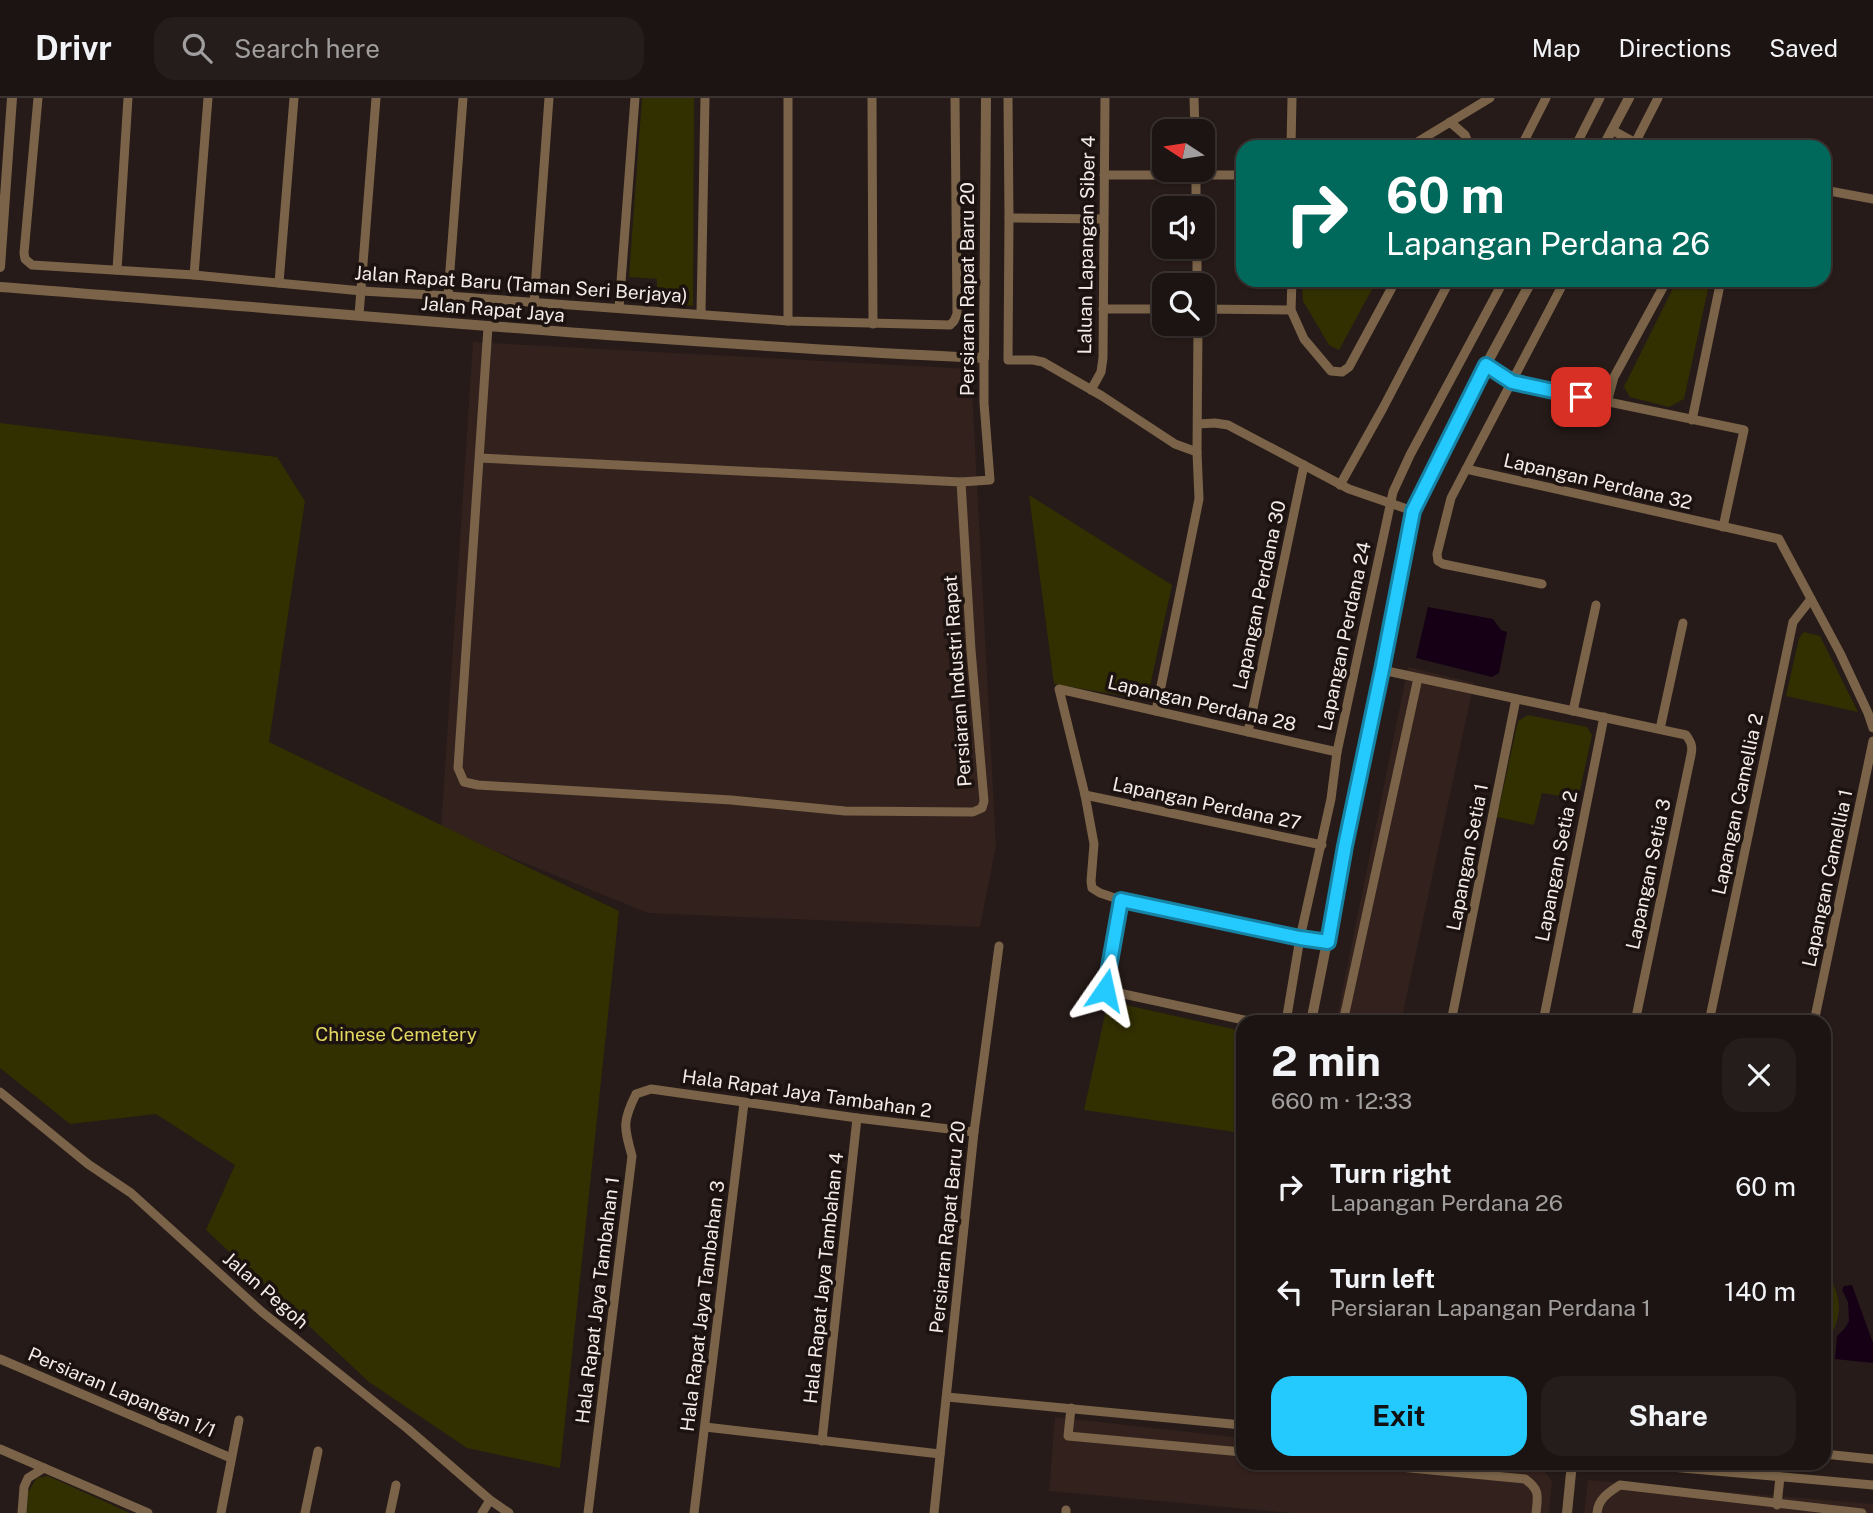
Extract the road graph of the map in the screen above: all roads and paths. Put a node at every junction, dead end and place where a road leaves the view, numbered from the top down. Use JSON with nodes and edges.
{"nodes":[{"id":1,"x":12,"y":98,"type":"edge"},
{"id":2,"x":38,"y":98,"type":"edge"},
{"id":3,"x":128,"y":98,"type":"edge"},
{"id":4,"x":208,"y":98,"type":"edge"},
{"id":5,"x":294,"y":98,"type":"edge"},
{"id":6,"x":376,"y":98,"type":"edge"},
{"id":7,"x":463,"y":98,"type":"edge"},
{"id":8,"x":549,"y":98,"type":"edge"},
{"id":9,"x":635,"y":98,"type":"edge"},
{"id":10,"x":705,"y":98,"type":"edge"},
{"id":11,"x":788,"y":98,"type":"edge"},
{"id":12,"x":872,"y":98,"type":"edge"},
{"id":13,"x":955,"y":98,"type":"edge"},
{"id":14,"x":986,"y":98,"type":"edge"},
{"id":15,"x":1008,"y":98,"type":"edge"},
{"id":16,"x":1105,"y":98,"type":"edge"},
{"id":17,"x":1194,"y":98,"type":"edge"},
{"id":18,"x":1302,"y":98,"type":"edge"},
{"id":19,"x":1490,"y":98,"type":"edge"},
{"id":20,"x":1546,"y":98,"type":"edge"},
{"id":21,"x":1600,"y":98,"type":"edge"},
{"id":22,"x":1629,"y":98,"type":"edge"},
{"id":23,"x":1658,"y":98,"type":"edge"},
{"id":24,"x":1292,"y":100,"type":"edge"},
{"id":25,"x":1195,"y":119,"type":"edge"},
{"id":26,"x":1450,"y":122,"type":"junction"},
{"id":27,"x":1612,"y":130,"type":"junction"},
{"id":28,"x":1291,"y":140,"type":"edge"},
{"id":29,"x":1420,"y":140,"type":"edge"},
{"id":30,"x":1467,"y":140,"type":"edge"},
{"id":31,"x":1525,"y":140,"type":"edge"},
{"id":32,"x":1579,"y":140,"type":"edge"},
{"id":33,"x":1607,"y":140,"type":"edge"},
{"id":34,"x":1628,"y":140,"type":"edge"},
{"id":35,"x":1640,"y":140,"type":"edge"},
{"id":36,"x":1152,"y":173,"type":"edge"},
{"id":37,"x":1215,"y":173,"type":"edge"},
{"id":38,"x":1104,"y":174,"type":"junction"},
{"id":39,"x":1236,"y":175,"type":"edge"},
{"id":40,"x":1831,"y":191,"type":"edge"},
{"id":41,"x":1873,"y":199,"type":"edge"},
{"id":42,"x":1009,"y":218,"type":"junction"},
{"id":43,"x":1103,"y":219,"type":"junction"},
{"id":44,"x":0,"y":267,"type":"edge"},
{"id":45,"x":117,"y":270,"type":"junction"},
{"id":46,"x":194,"y":275,"type":"junction"},
{"id":47,"x":279,"y":283,"type":"junction"},
{"id":48,"x":0,"y":287,"type":"edge"},
{"id":49,"x":1292,"y":287,"type":"edge"},
{"id":50,"x":1392,"y":287,"type":"edge"},
{"id":51,"x":1446,"y":287,"type":"edge"},
{"id":52,"x":1500,"y":287,"type":"edge"},
{"id":53,"x":1528,"y":287,"type":"edge"},
{"id":54,"x":1560,"y":287,"type":"edge"},
{"id":55,"x":1663,"y":287,"type":"edge"},
{"id":56,"x":1720,"y":287,"type":"edge"},
{"id":57,"x":362,"y":291,"type":"junction"},
{"id":58,"x":448,"y":296,"type":"junction"},
{"id":59,"x":534,"y":303,"type":"junction"},
{"id":60,"x":619,"y":308,"type":"junction"},
{"id":61,"x":1103,"y":309,"type":"junction"},
{"id":62,"x":1152,"y":309,"type":"edge"},
{"id":63,"x":1215,"y":309,"type":"edge"},
{"id":64,"x":1291,"y":310,"type":"junction"},
{"id":65,"x":701,"y":313,"type":"junction"},
{"id":66,"x":359,"y":315,"type":"junction"},
{"id":67,"x":788,"y":321,"type":"junction"},
{"id":68,"x":873,"y":324,"type":"junction"},
{"id":69,"x":488,"y":327,"type":"junction"},
{"id":70,"x":1198,"y":336,"type":"edge"},
{"id":71,"x":984,"y":358,"type":"junction"},
{"id":72,"x":1486,"y":365,"type":"junction"},
{"id":73,"x":1512,"y":382,"type":"junction"},
{"id":74,"x":1091,"y":390,"type":"junction"},
{"id":75,"x":1606,"y":402,"type":"junction"},
{"id":76,"x":1692,"y":419,"type":"junction"},
{"id":77,"x":1198,"y":424,"type":"junction"},
{"id":78,"x":1197,"y":452,"type":"junction"},
{"id":79,"x":480,"y":458,"type":"junction"},
{"id":80,"x":1304,"y":465,"type":"junction"},
{"id":81,"x":1466,"y":469,"type":"junction"},
{"id":82,"x":961,"y":482,"type":"junction"},
{"id":83,"x":1340,"y":485,"type":"junction"},
{"id":84,"x":1390,"y":504,"type":"junction"},
{"id":85,"x":1413,"y":511,"type":"junction"},
{"id":86,"x":1723,"y":527,"type":"junction"},
{"id":87,"x":1542,"y":583,"type":"dead end"},
{"id":88,"x":1811,"y":598,"type":"junction"},
{"id":89,"x":1596,"y":605,"type":"dead end"},
{"id":90,"x":1683,"y":623,"type":"dead end"},
{"id":91,"x":1382,"y":670,"type":"junction"},
{"id":92,"x":1418,"y":678,"type":"junction"},
{"id":93,"x":1516,"y":699,"type":"junction"},
{"id":94,"x":1156,"y":711,"type":"junction"},
{"id":95,"x":1573,"y":711,"type":"junction"},
{"id":96,"x":1604,"y":717,"type":"junction"},
{"id":97,"x":1873,"y":728,"type":"edge"},
{"id":98,"x":1660,"y":729,"type":"junction"},
{"id":99,"x":1248,"y":732,"type":"junction"},
{"id":100,"x":1873,"y":741,"type":"edge"},
{"id":101,"x":1338,"y":752,"type":"junction"},
{"id":102,"x":1085,"y":796,"type":"junction"},
{"id":103,"x":1322,"y":845,"type":"junction"},
{"id":104,"x":1121,"y":900,"type":"junction"},
{"id":105,"x":1300,"y":938,"type":"junction"},
{"id":106,"x":1328,"y":942,"type":"junction"},
{"id":107,"x":999,"y":946,"type":"dead end"},
{"id":108,"x":1287,"y":1015,"type":"edge"},
{"id":109,"x":1312,"y":1015,"type":"edge"},
{"id":110,"x":1345,"y":1015,"type":"edge"},
{"id":111,"x":1452,"y":1015,"type":"edge"},
{"id":112,"x":1544,"y":1015,"type":"edge"},
{"id":113,"x":1636,"y":1015,"type":"edge"},
{"id":114,"x":1710,"y":1015,"type":"edge"},
{"id":115,"x":1815,"y":1015,"type":"edge"},
{"id":116,"x":1236,"y":1018,"type":"edge"},
{"id":117,"x":0,"y":1092,"type":"edge"},
{"id":118,"x":636,"y":1094,"type":"joint"},
{"id":119,"x":744,"y":1103,"type":"junction"},
{"id":120,"x":857,"y":1118,"type":"junction"},
{"id":121,"x":974,"y":1132,"type":"junction"},
{"id":122,"x":0,"y":1359,"type":"edge"},
{"id":123,"x":947,"y":1396,"type":"junction"},
{"id":124,"x":1071,"y":1408,"type":"junction"},
{"id":125,"x":239,"y":1420,"type":"dead end"},
{"id":126,"x":1236,"y":1423,"type":"edge"},
{"id":127,"x":705,"y":1427,"type":"junction"},
{"id":128,"x":822,"y":1441,"type":"junction"},
{"id":129,"x":0,"y":1449,"type":"edge"},
{"id":130,"x":318,"y":1451,"type":"dead end"},
{"id":131,"x":1236,"y":1451,"type":"edge"},
{"id":132,"x":940,"y":1454,"type":"junction"},
{"id":133,"x":1831,"y":1455,"type":"edge"},
{"id":134,"x":231,"y":1458,"type":"junction"},
{"id":135,"x":1873,"y":1459,"type":"edge"},
{"id":136,"x":44,"y":1468,"type":"junction"},
{"id":137,"x":1436,"y":1470,"type":"edge"},
{"id":138,"x":1571,"y":1470,"type":"edge"},
{"id":139,"x":1743,"y":1470,"type":"edge"},
{"id":140,"x":1780,"y":1477,"type":"junction"},
{"id":141,"x":396,"y":1485,"type":"dead end"},
{"id":142,"x":1873,"y":1485,"type":"edge"},
{"id":143,"x":490,"y":1500,"type":"junction"},
{"id":144,"x":1777,"y":1504,"type":"junction"},
{"id":145,"x":22,"y":1513,"type":"edge"},
{"id":146,"x":148,"y":1513,"type":"edge"},
{"id":147,"x":220,"y":1513,"type":"edge"},
{"id":148,"x":305,"y":1513,"type":"edge"},
{"id":149,"x":390,"y":1513,"type":"edge"},
{"id":150,"x":482,"y":1513,"type":"edge"},
{"id":151,"x":509,"y":1513,"type":"edge"},
{"id":152,"x":588,"y":1513,"type":"edge"},
{"id":153,"x":694,"y":1513,"type":"edge"},
{"id":154,"x":934,"y":1513,"type":"edge"},
{"id":155,"x":1536,"y":1513,"type":"edge"},
{"id":156,"x":1567,"y":1513,"type":"edge"},
{"id":157,"x":1597,"y":1513,"type":"edge"},
{"id":158,"x":1862,"y":1513,"type":"edge"}],
"edges":[{"from":1,"to":44,"type":"street"},
{"from":2,"to":45,"type":"street","name":"Jalan Rapat Baru (Taman Seri Berjaya)"},
{"from":3,"to":45,"type":"street"},
{"from":4,"to":46,"type":"street"},
{"from":5,"to":47,"type":"street"},
{"from":6,"to":57,"type":"street"},
{"from":7,"to":58,"type":"street"},
{"from":8,"to":59,"type":"street"},
{"from":9,"to":60,"type":"street"},
{"from":10,"to":65,"type":"street"},
{"from":11,"to":67,"type":"street"},
{"from":12,"to":68,"type":"street"},
{"from":13,"to":68,"type":"street","name":"Jalan Rapat Baru (Taman Seri Berjaya)"},
{"from":14,"to":71,"type":"street","name":"Persiaran Rapat Baru 20"},
{"from":15,"to":42,"type":"street"},
{"from":16,"to":38,"type":"street","name":"Laluan Lapangan Siber 4"},
{"from":17,"to":25,"type":"street"},
{"from":18,"to":24,"type":"street"},
{"from":19,"to":26,"type":"street"},
{"from":20,"to":31,"type":"street"},
{"from":21,"to":32,"type":"street"},
{"from":22,"to":27,"type":"street"},
{"from":23,"to":35,"type":"street"},
{"from":24,"to":28,"type":"street"},
{"from":26,"to":29,"type":"street"},
{"from":26,"to":30,"type":"street"},
{"from":27,"to":33,"type":"street"},
{"from":27,"to":34,"type":"street"},
{"from":36,"to":38,"type":"street"},
{"from":37,"to":39,"type":"street"},
{"from":38,"to":43,"type":"street","name":"Laluan Lapangan Siber 4"},
{"from":40,"to":41,"type":"street"},
{"from":42,"to":43,"type":"street"},
{"from":42,"to":74,"type":"street"},
{"from":43,"to":61,"type":"street","name":"Laluan Lapangan Siber 4"},
{"from":45,"to":46,"type":"street","name":"Jalan Rapat Baru (Taman Seri Berjaya)"},
{"from":46,"to":47,"type":"street","name":"Jalan Rapat Baru (Taman Seri Berjaya)"},
{"from":47,"to":57,"type":"street","name":"Jalan Rapat Baru (Taman Seri Berjaya)"},
{"from":48,"to":66,"type":"street","name":"Jalan Rapat Jaya"},
{"from":49,"to":64,"type":"street"},
{"from":50,"to":64,"type":"street"},
{"from":51,"to":83,"type":"street"},
{"from":52,"to":84,"type":"street","name":"Lapangan Perdana 24"},
{"from":53,"to":72,"type":"street"},
{"from":54,"to":73,"type":"street"},
{"from":55,"to":75,"type":"street"},
{"from":56,"to":76,"type":"street"},
{"from":57,"to":58,"type":"street","name":"Jalan Rapat Baru (Taman Seri Berjaya)"},
{"from":57,"to":66,"type":"street"},
{"from":58,"to":59,"type":"street","name":"Jalan Rapat Baru (Taman Seri Berjaya)"},
{"from":59,"to":60,"type":"street","name":"Jalan Rapat Baru (Taman Seri Berjaya)"},
{"from":60,"to":65,"type":"street","name":"Jalan Rapat Baru (Taman Seri Berjaya)"},
{"from":61,"to":62,"type":"street"},
{"from":61,"to":74,"type":"street","name":"Laluan Lapangan Siber 4"},
{"from":63,"to":64,"type":"street"},
{"from":65,"to":67,"type":"street","name":"Jalan Rapat Baru (Taman Seri Berjaya)"},
{"from":66,"to":69,"type":"street","name":"Jalan Rapat Jaya"},
{"from":67,"to":68,"type":"street","name":"Jalan Rapat Baru (Taman Seri Berjaya)"},
{"from":69,"to":71,"type":"street","name":"Jalan Rapat Jaya"},
{"from":69,"to":79,"type":"street","name":"Persiaran Industri Rapat"},
{"from":70,"to":77,"type":"street"},
{"from":71,"to":82,"type":"street","name":"Persiaran Rapat Baru 20"},
{"from":72,"to":73,"type":"street"},
{"from":72,"to":85,"type":"street"},
{"from":73,"to":75,"type":"street"},
{"from":73,"to":81,"type":"street"},
{"from":74,"to":78,"type":"street"},
{"from":75,"to":76,"type":"street"},
{"from":76,"to":86,"type":"street"},
{"from":77,"to":78,"type":"street"},
{"from":77,"to":80,"type":"street"},
{"from":78,"to":94,"type":"street"},
{"from":79,"to":82,"type":"street"},
{"from":79,"to":82,"type":"street","name":"Persiaran Industri Rapat"},
{"from":80,"to":83,"type":"street"},
{"from":80,"to":99,"type":"street","name":"Lapangan Perdana 30"},
{"from":81,"to":86,"type":"street","name":"Lapangan Perdana 32"},
{"from":81,"to":87,"type":"street"},
{"from":83,"to":84,"type":"street"},
{"from":84,"to":85,"type":"street"},
{"from":84,"to":101,"type":"street","name":"Lapangan Perdana 24"},
{"from":85,"to":91,"type":"street"},
{"from":86,"to":88,"type":"street"},
{"from":88,"to":97,"type":"street"},
{"from":88,"to":114,"type":"street","name":"Lapangan Camellia 2"},
{"from":89,"to":95,"type":"street"},
{"from":90,"to":98,"type":"street"},
{"from":91,"to":92,"type":"street"},
{"from":91,"to":106,"type":"street"},
{"from":92,"to":93,"type":"street"},
{"from":92,"to":110,"type":"street"},
{"from":93,"to":95,"type":"street"},
{"from":93,"to":111,"type":"street","name":"Lapangan Setia 1"},
{"from":94,"to":99,"type":"street","name":"Lapangan Perdana 28"},
{"from":94,"to":102,"type":"street","name":"Lapangan Perdana 28"},
{"from":95,"to":96,"type":"street"},
{"from":96,"to":98,"type":"street"},
{"from":96,"to":112,"type":"street","name":"Lapangan Setia 2"},
{"from":98,"to":113,"type":"street","name":"Lapangan Setia 3"},
{"from":99,"to":101,"type":"street","name":"Lapangan Perdana 28"},
{"from":100,"to":115,"type":"street","name":"Lapangan Camellia 1"},
{"from":101,"to":103,"type":"street","name":"Lapangan Perdana 24"},
{"from":102,"to":103,"type":"street","name":"Lapangan Perdana 27"},
{"from":102,"to":104,"type":"street"},
{"from":103,"to":105,"type":"street","name":"Lapangan Perdana 24"},
{"from":104,"to":105,"type":"street"},
{"from":104,"to":116,"type":"street"},
{"from":105,"to":106,"type":"street"},
{"from":105,"to":108,"type":"street","name":"Lapangan Perdana 24"},
{"from":106,"to":109,"type":"street"},
{"from":107,"to":121,"type":"street","name":"Persiaran Rapat Baru 20"},
{"from":117,"to":143,"type":"street","name":"Jalan Pegoh"},
{"from":118,"to":119,"type":"street","name":"Hala Rapat Jaya Tambahan 2"},
{"from":118,"to":152,"type":"street","name":"Hala Rapat Jaya Tambahan 1"},
{"from":119,"to":120,"type":"street","name":"Hala Rapat Jaya Tambahan 2"},
{"from":119,"to":127,"type":"street","name":"Hala Rapat Jaya Tambahan 3"},
{"from":120,"to":121,"type":"street","name":"Hala Rapat Jaya Tambahan 2"},
{"from":120,"to":128,"type":"street","name":"Hala Rapat Jaya Tambahan 4"},
{"from":121,"to":123,"type":"street","name":"Persiaran Rapat Baru 20"},
{"from":122,"to":134,"type":"street","name":"Persiaran Lapangan 1/1"},
{"from":123,"to":124,"type":"street"},
{"from":123,"to":132,"type":"street","name":"Persiaran Rapat Baru 20"},
{"from":124,"to":126,"type":"street"},
{"from":124,"to":131,"type":"street"},
{"from":125,"to":134,"type":"street"},
{"from":127,"to":128,"type":"street"},
{"from":127,"to":153,"type":"street","name":"Hala Rapat Jaya Tambahan 3"},
{"from":128,"to":132,"type":"street"},
{"from":129,"to":136,"type":"street"},
{"from":130,"to":148,"type":"street"},
{"from":132,"to":154,"type":"street","name":"Persiaran Rapat Baru 20"},
{"from":133,"to":135,"type":"street"},
{"from":134,"to":147,"type":"street"},
{"from":136,"to":145,"type":"street"},
{"from":136,"to":146,"type":"street"},
{"from":137,"to":155,"type":"street"},
{"from":138,"to":156,"type":"street"},
{"from":139,"to":140,"type":"street"},
{"from":140,"to":142,"type":"street"},
{"from":140,"to":144,"type":"street"},
{"from":141,"to":149,"type":"street"},
{"from":143,"to":150,"type":"street"},
{"from":143,"to":151,"type":"street","name":"Jalan Pegoh"},
{"from":144,"to":157,"type":"street"},
{"from":144,"to":158,"type":"street"}]}
